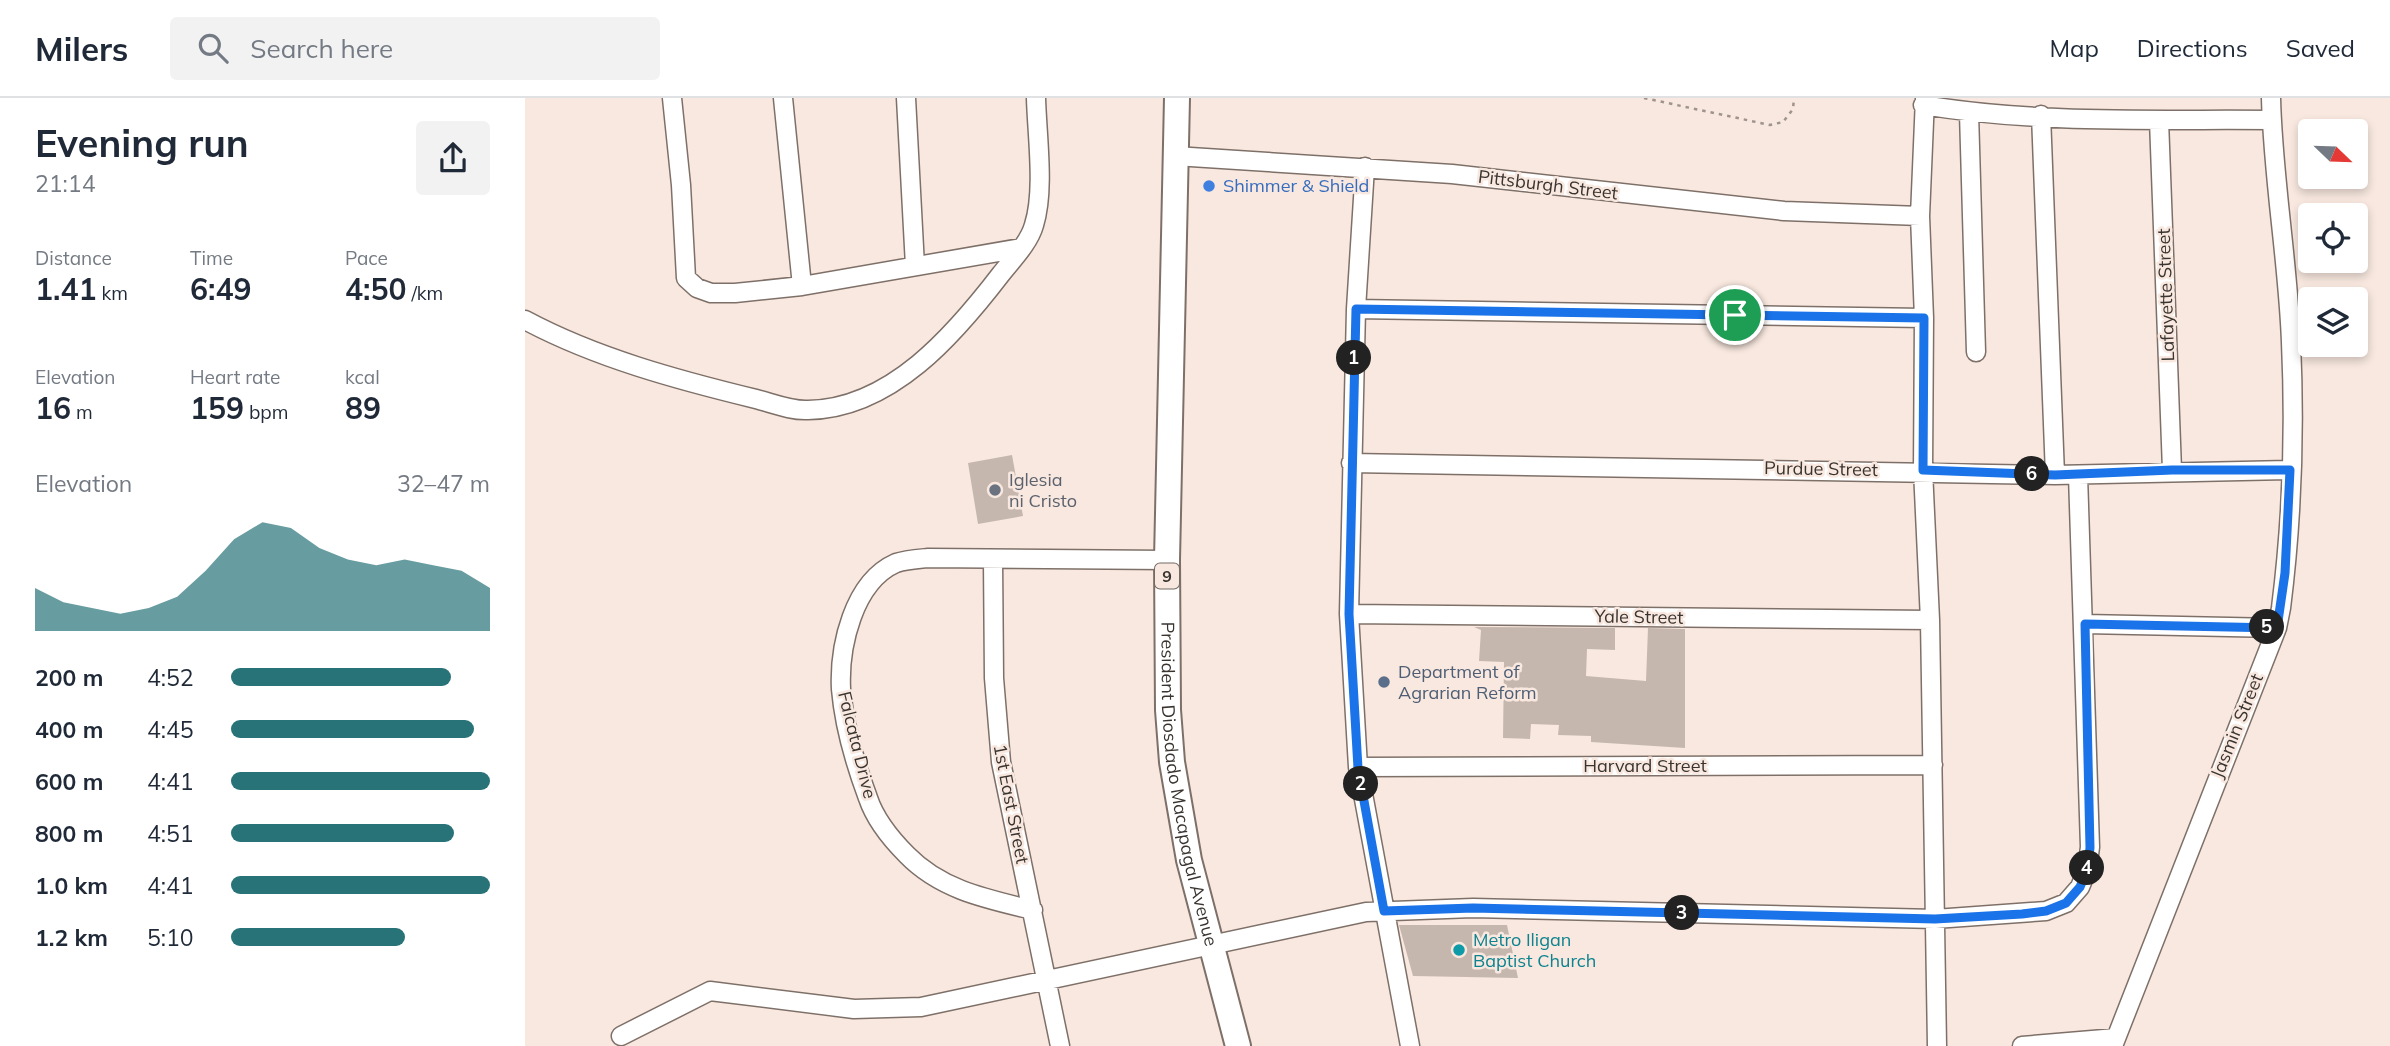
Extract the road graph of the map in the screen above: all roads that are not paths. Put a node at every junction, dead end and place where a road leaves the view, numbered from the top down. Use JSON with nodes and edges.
{"nodes":[{"id":1,"x":672,"y":98,"type":"edge"},
{"id":2,"x":783,"y":98,"type":"edge"},
{"id":3,"x":905,"y":98,"type":"edge"},
{"id":4,"x":1036,"y":98,"type":"edge"},
{"id":5,"x":1177,"y":98,"type":"edge"},
{"id":6,"x":2271,"y":98,"type":"edge"},
{"id":7,"x":1924,"y":102,"type":"edge"},
{"id":8,"x":1969,"y":113,"type":"junction"},
{"id":9,"x":2041,"y":115,"type":"junction"},
{"id":10,"x":2159,"y":120,"type":"junction"},
{"id":11,"x":2272,"y":120,"type":"junction"},
{"id":12,"x":1175,"y":156,"type":"junction"},
{"id":13,"x":1365,"y":167,"type":"junction"},
{"id":14,"x":1920,"y":216,"type":"junction"},
{"id":15,"x":1021,"y":248,"type":"junction"},
{"id":16,"x":915,"y":266,"type":"junction"},
{"id":17,"x":801,"y":286,"type":"junction"},
{"id":18,"x":1356,"y":309,"type":"junction"},
{"id":19,"x":1924,"y":318,"type":"junction"},
{"id":20,"x":525,"y":320,"type":"edge"},
{"id":21,"x":1976,"y":352,"type":"dead end"},
{"id":22,"x":1351,"y":463,"type":"junction"},
{"id":23,"x":1923,"y":470,"type":"junction"},
{"id":24,"x":2172,"y":470,"type":"junction"},
{"id":25,"x":2290,"y":470,"type":"junction"},
{"id":26,"x":2055,"y":475,"type":"junction"},
{"id":27,"x":2078,"y":475,"type":"junction"},
{"id":28,"x":993,"y":559,"type":"junction"},
{"id":29,"x":1167,"y":560,"type":"junction"},
{"id":30,"x":1349,"y":614,"type":"junction"},
{"id":31,"x":1930,"y":620,"type":"junction"},
{"id":32,"x":2085,"y":624,"type":"junction"},
{"id":33,"x":2277,"y":628,"type":"junction"},
{"id":34,"x":1933,"y":765,"type":"junction"},
{"id":35,"x":1358,"y":768,"type":"junction"},
{"id":36,"x":1033,"y":910,"type":"junction"},
{"id":37,"x":1384,"y":911,"type":"junction"},
{"id":38,"x":1935,"y":919,"type":"junction"},
{"id":39,"x":1209,"y":944,"type":"junction"},
{"id":40,"x":1047,"y":981,"type":"junction"},
{"id":41,"x":621,"y":1036,"type":"dead end"},
{"id":42,"x":2114,"y":1042,"type":"edge"},
{"id":43,"x":1060,"y":1046,"type":"edge"},
{"id":44,"x":1238,"y":1046,"type":"edge"},
{"id":45,"x":1410,"y":1046,"type":"edge"},
{"id":46,"x":1937,"y":1046,"type":"edge"},
{"id":47,"x":2022,"y":1046,"type":"edge"}],
"edges":[{"from":1,"to":17,"type":"street"},
{"from":2,"to":17,"type":"street"},
{"from":3,"to":16,"type":"street"},
{"from":4,"to":15,"type":"street"},
{"from":5,"to":12,"type":"highway","name":"President Diosdado Macapagal Avenue","number":"9"},
{"from":6,"to":11,"type":"street","name":"Jasmin Street"},
{"from":7,"to":8,"type":"street"},
{"from":7,"to":14,"type":"street"},
{"from":8,"to":9,"type":"street"},
{"from":8,"to":21,"type":"street"},
{"from":9,"to":10,"type":"street"},
{"from":9,"to":26,"type":"street"},
{"from":10,"to":11,"type":"street"},
{"from":10,"to":24,"type":"street","name":"Lafayette Street"},
{"from":11,"to":25,"type":"street","name":"Jasmin Street"},
{"from":12,"to":13,"type":"street","name":"Pittsburgh Street"},
{"from":12,"to":29,"type":"highway","name":"President Diosdado Macapagal Avenue","number":"9"},
{"from":13,"to":14,"type":"street","name":"Pittsburgh Street"},
{"from":13,"to":18,"type":"street"},
{"from":14,"to":19,"type":"street"},
{"from":15,"to":16,"type":"street"},
{"from":15,"to":20,"type":"street"},
{"from":16,"to":17,"type":"street"},
{"from":18,"to":19,"type":"street"},
{"from":18,"to":22,"type":"street"},
{"from":19,"to":23,"type":"street"},
{"from":22,"to":23,"type":"street","name":"Purdue Street"},
{"from":22,"to":30,"type":"street"},
{"from":23,"to":26,"type":"street","name":"Purdue Street"},
{"from":23,"to":31,"type":"street"},
{"from":24,"to":25,"type":"street","name":"Purdue Street"},
{"from":24,"to":27,"type":"street","name":"Purdue Street"},
{"from":25,"to":33,"type":"street","name":"Jasmin Street"},
{"from":26,"to":27,"type":"street","name":"Purdue Street"},
{"from":27,"to":32,"type":"street"},
{"from":28,"to":29,"type":"street","name":"Falcata Drive"},
{"from":28,"to":36,"type":"street","name":"1st East Street"},
{"from":28,"to":36,"type":"street","name":"Falcata Drive"},
{"from":29,"to":39,"type":"highway","name":"President Diosdado Macapagal Avenue","number":"9"},
{"from":30,"to":31,"type":"street","name":"Yale Street"},
{"from":30,"to":35,"type":"street"},
{"from":31,"to":34,"type":"street"},
{"from":32,"to":33,"type":"street"},
{"from":32,"to":38,"type":"street"},
{"from":33,"to":42,"type":"street","name":"Jasmin Street"},
{"from":34,"to":35,"type":"street","name":"Harvard Street"},
{"from":34,"to":38,"type":"street"},
{"from":35,"to":37,"type":"street"},
{"from":36,"to":40,"type":"street","name":"1st East Street"},
{"from":37,"to":38,"type":"street"},
{"from":37,"to":39,"type":"street"},
{"from":37,"to":45,"type":"street"},
{"from":38,"to":46,"type":"street"},
{"from":39,"to":40,"type":"street"},
{"from":39,"to":44,"type":"highway","name":"President Diosdado Macapagal Avenue","number":"9"},
{"from":40,"to":41,"type":"street"},
{"from":40,"to":43,"type":"street","name":"1st East Street"},
{"from":42,"to":47,"type":"street"}]}
